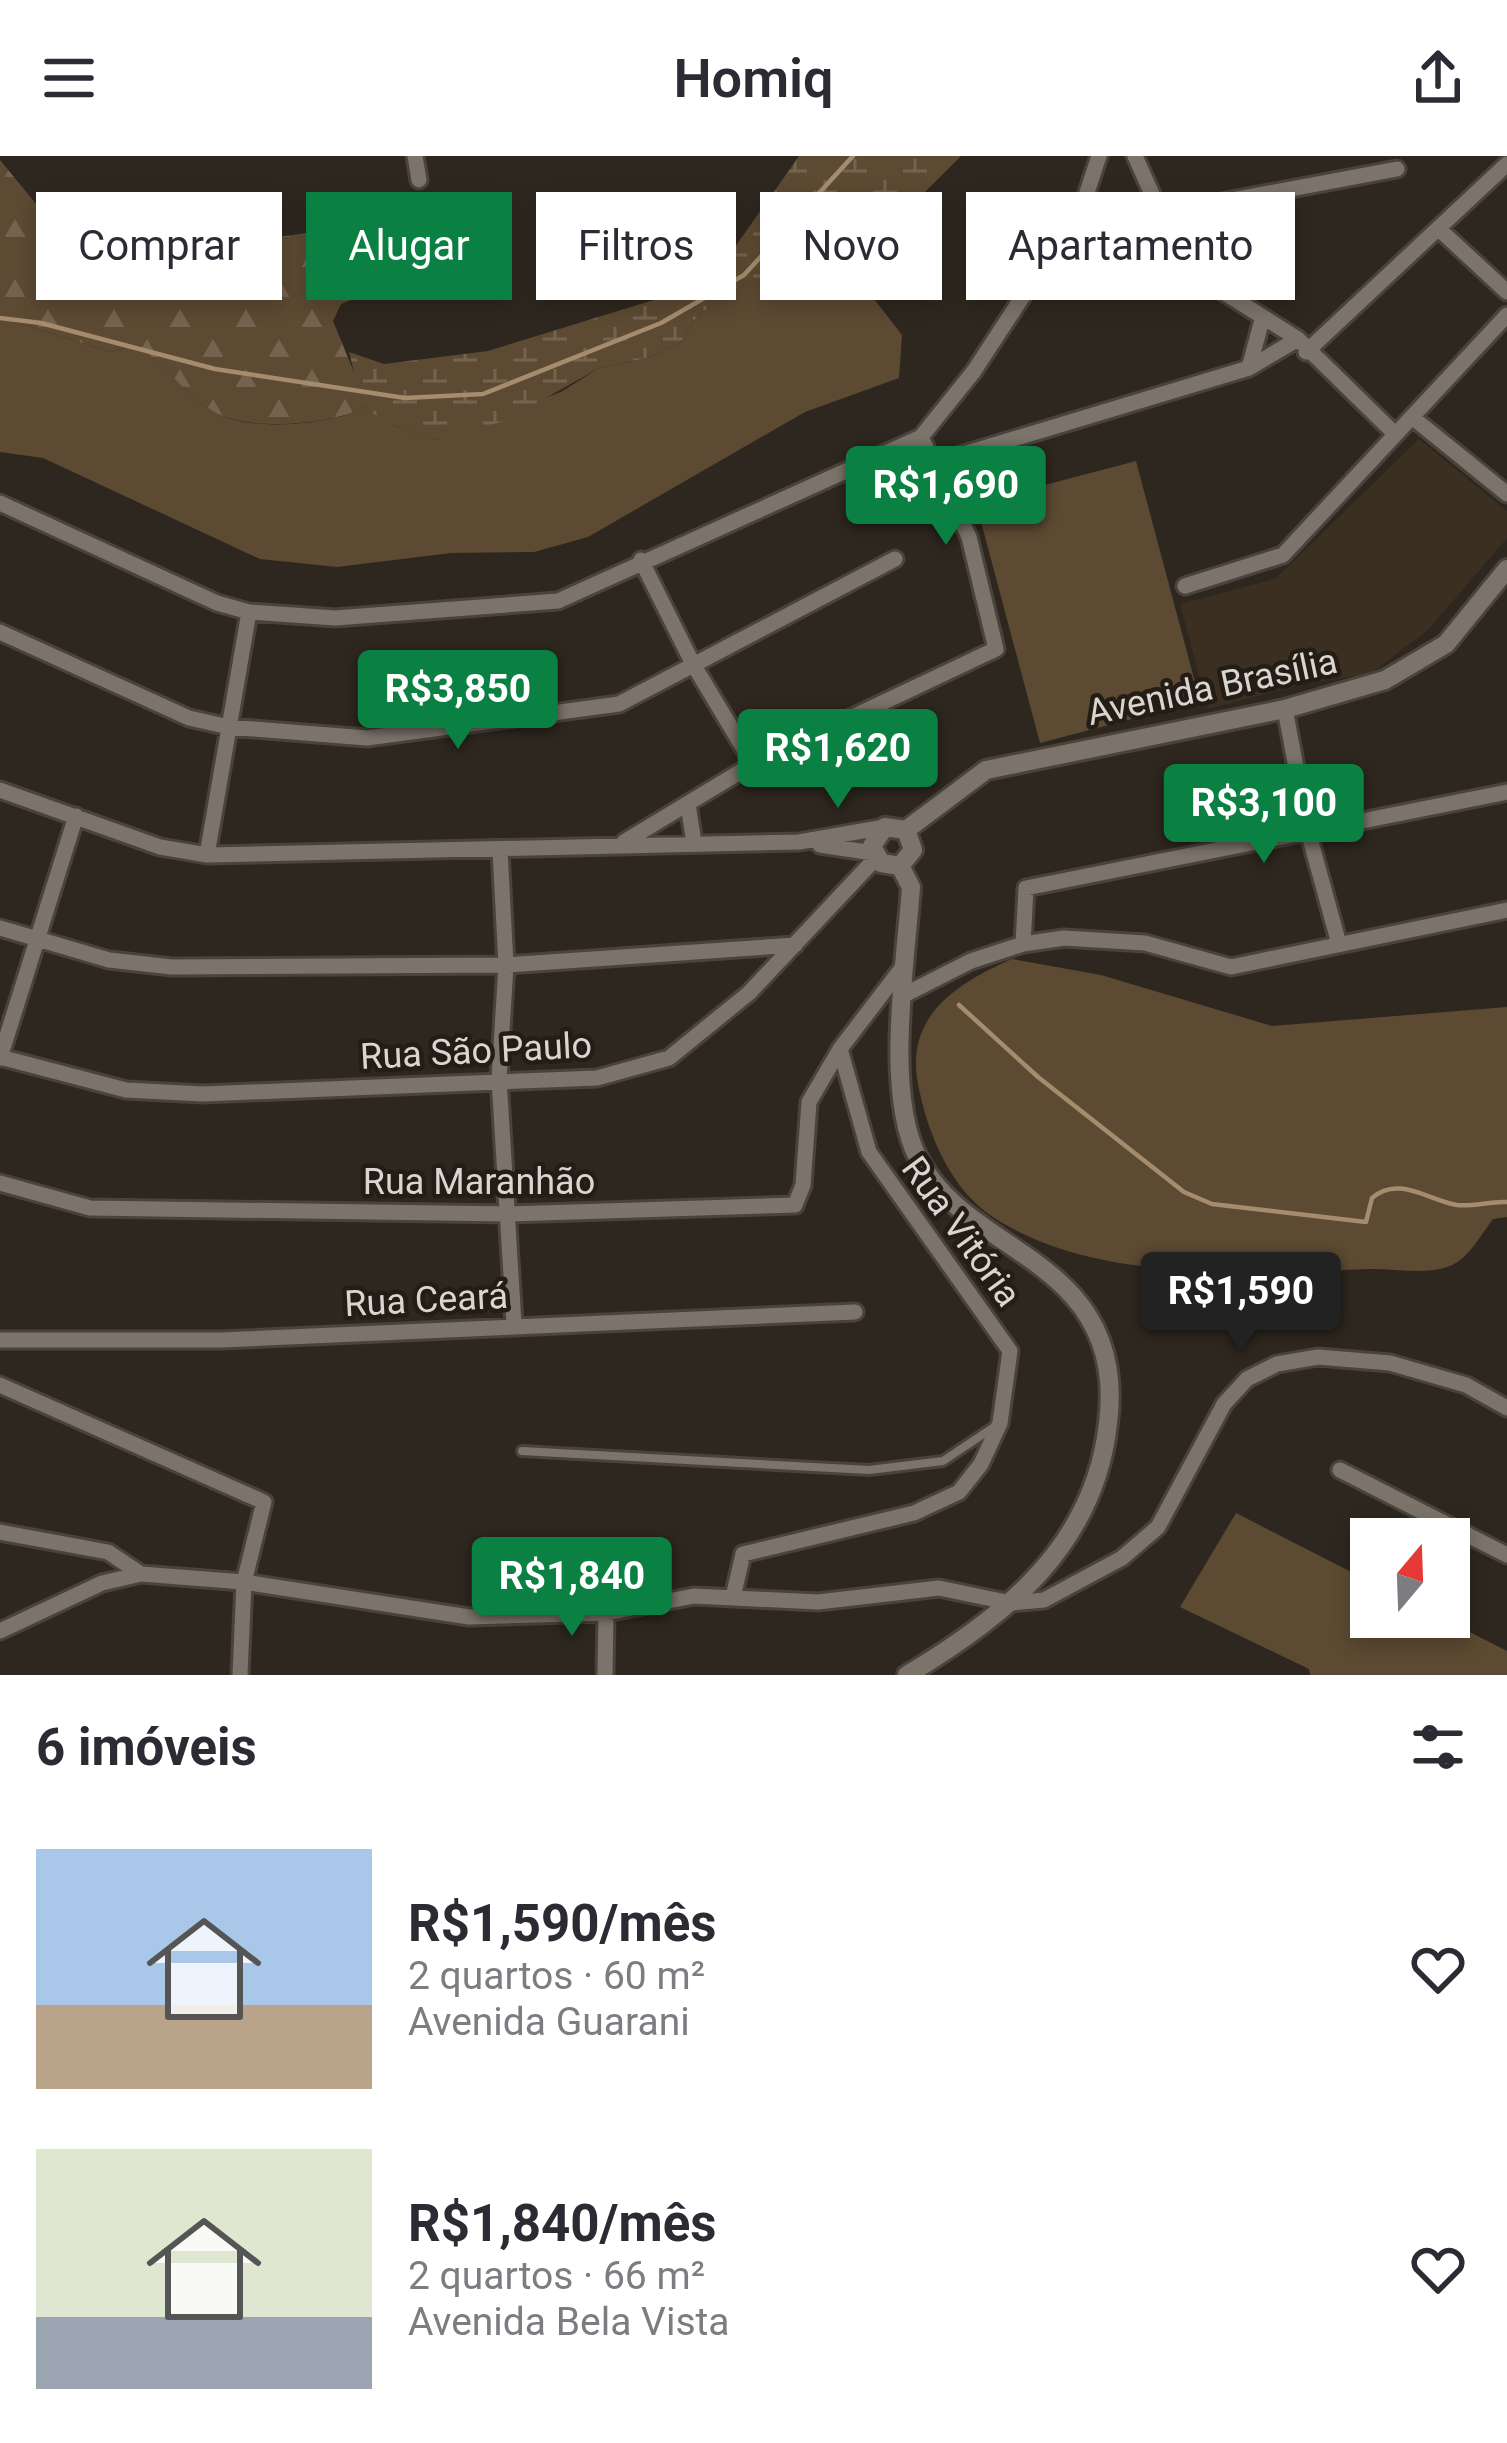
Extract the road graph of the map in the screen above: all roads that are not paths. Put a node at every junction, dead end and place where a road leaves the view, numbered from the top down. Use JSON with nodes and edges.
{"nodes":[{"id":1,"x":415,"y":156,"type":"edge"},
{"id":2,"x":1100,"y":156,"type":"edge"},
{"id":3,"x":1135,"y":156,"type":"edge"},
{"id":4,"x":1507,"y":164,"type":"edge"},
{"id":5,"x":1397,"y":169,"type":"dead end"},
{"id":6,"x":418,"y":180,"type":"dead end"},
{"id":7,"x":1088,"y":192,"type":"edge"},
{"id":8,"x":1153,"y":192,"type":"edge"},
{"id":9,"x":1275,"y":192,"type":"edge"},
{"id":10,"x":1440,"y":230,"type":"junction"},
{"id":11,"x":1507,"y":292,"type":"edge"},
{"id":12,"x":1020,"y":300,"type":"edge"},
{"id":13,"x":1232,"y":300,"type":"edge"},
{"id":14,"x":1507,"y":315,"type":"edge"},
{"id":15,"x":1262,"y":320,"type":"junction"},
{"id":16,"x":1302,"y":345,"type":"junction"},
{"id":17,"x":1249,"y":368,"type":"junction"},
{"id":18,"x":1412,"y":417,"type":"junction"},
{"id":19,"x":1394,"y":433,"type":"junction"},
{"id":20,"x":921,"y":437,"type":"junction"},
{"id":21,"x":934,"y":463,"type":"junction"},
{"id":22,"x":1507,"y":494,"type":"edge"},
{"id":23,"x":0,"y":503,"type":"edge"},
{"id":24,"x":896,"y":559,"type":"dead end"},
{"id":25,"x":641,"y":560,"type":"junction"},
{"id":26,"x":1507,"y":569,"type":"edge"},
{"id":27,"x":1185,"y":586,"type":"dead end"},
{"id":28,"x":249,"y":612,"type":"junction"},
{"id":29,"x":0,"y":632,"type":"edge"},
{"id":30,"x":693,"y":664,"type":"junction"},
{"id":31,"x":1285,"y":709,"type":"junction"},
{"id":32,"x":229,"y":728,"type":"junction"},
{"id":33,"x":753,"y":764,"type":"junction"},
{"id":34,"x":0,"y":790,"type":"edge"},
{"id":35,"x":1507,"y":791,"type":"edge"},
{"id":36,"x":688,"y":804,"type":"junction"},
{"id":37,"x":76,"y":816,"type":"junction"},
{"id":38,"x":885,"y":827,"type":"junction"},
{"id":39,"x":906,"y":830,"type":"junction"},
{"id":40,"x":1308,"y":830,"type":"junction"},
{"id":41,"x":694,"y":842,"type":"junction"},
{"id":42,"x":800,"y":842,"type":"junction"},
{"id":43,"x":624,"y":843,"type":"junction"},
{"id":44,"x":500,"y":850,"type":"junction"},
{"id":45,"x":207,"y":855,"type":"junction"},
{"id":46,"x":875,"y":856,"type":"junction"},
{"id":47,"x":900,"y":866,"type":"junction"},
{"id":48,"x":1507,"y":910,"type":"edge"},
{"id":49,"x":0,"y":928,"type":"edge"},
{"id":50,"x":38,"y":940,"type":"junction"},
{"id":51,"x":1024,"y":944,"type":"junction"},
{"id":52,"x":1339,"y":944,"type":"junction"},
{"id":53,"x":795,"y":945,"type":"junction"},
{"id":54,"x":905,"y":964,"type":"junction"},
{"id":55,"x":506,"y":965,"type":"junction"},
{"id":56,"x":904,"y":995,"type":"junction"},
{"id":57,"x":840,"y":1049,"type":"junction"},
{"id":58,"x":0,"y":1057,"type":"edge"},
{"id":59,"x":499,"y":1079,"type":"junction"},
{"id":60,"x":0,"y":1183,"type":"edge"},
{"id":61,"x":508,"y":1214,"type":"junction"},
{"id":62,"x":855,"y":1312,"type":"dead end"},
{"id":63,"x":514,"y":1324,"type":"junction"},
{"id":64,"x":0,"y":1340,"type":"edge"},
{"id":65,"x":0,"y":1385,"type":"edge"},
{"id":66,"x":1507,"y":1408,"type":"edge"},
{"id":67,"x":1000,"y":1423,"type":"junction"},
{"id":68,"x":522,"y":1450,"type":"dead end"},
{"id":69,"x":1340,"y":1470,"type":"dead end"},
{"id":70,"x":0,"y":1532,"type":"edge"},
{"id":71,"x":1507,"y":1555,"type":"edge"},
{"id":72,"x":1045,"y":1562,"type":"junction"},
{"id":73,"x":141,"y":1574,"type":"junction"},
{"id":74,"x":244,"y":1582,"type":"junction"},
{"id":75,"x":1066,"y":1590,"type":"junction"},
{"id":76,"x":733,"y":1598,"type":"junction"},
{"id":77,"x":1011,"y":1603,"type":"junction"},
{"id":78,"x":606,"y":1613,"type":"junction"},
{"id":79,"x":0,"y":1631,"type":"edge"},
{"id":80,"x":239,"y":1675,"type":"edge"},
{"id":81,"x":605,"y":1675,"type":"edge"},
{"id":82,"x":907,"y":1675,"type":"edge"}],
"edges":[{"from":1,"to":6,"type":"street"},
{"from":2,"to":7,"type":"street"},
{"from":3,"to":8,"type":"street"},
{"from":4,"to":10,"type":"street"},
{"from":5,"to":9,"type":"street"},
{"from":10,"to":11,"type":"street"},
{"from":10,"to":16,"type":"street"},
{"from":12,"to":20,"type":"street"},
{"from":13,"to":15,"type":"street"},
{"from":14,"to":18,"type":"street"},
{"from":15,"to":16,"type":"street"},
{"from":15,"to":17,"type":"street"},
{"from":16,"to":17,"type":"street"},
{"from":16,"to":19,"type":"street"},
{"from":17,"to":21,"type":"street"},
{"from":18,"to":19,"type":"street"},
{"from":18,"to":22,"type":"street"},
{"from":19,"to":27,"type":"street"},
{"from":20,"to":21,"type":"street"},
{"from":20,"to":25,"type":"street"},
{"from":21,"to":33,"type":"street"},
{"from":23,"to":28,"type":"street"},
{"from":24,"to":30,"type":"street"},
{"from":25,"to":28,"type":"street"},
{"from":25,"to":30,"type":"street"},
{"from":26,"to":31,"type":"street","name":"Avenida Brasília"},
{"from":28,"to":32,"type":"street"},
{"from":29,"to":32,"type":"street"},
{"from":30,"to":32,"type":"street"},
{"from":30,"to":33,"type":"street"},
{"from":31,"to":39,"type":"street","name":"Avenida Brasília"},
{"from":31,"to":40,"type":"street"},
{"from":32,"to":45,"type":"street"},
{"from":33,"to":36,"type":"street"},
{"from":34,"to":37,"type":"street"},
{"from":35,"to":40,"type":"street"},
{"from":36,"to":41,"type":"street"},
{"from":36,"to":43,"type":"street"},
{"from":37,"to":45,"type":"street"},
{"from":37,"to":50,"type":"street"},
{"from":38,"to":39,"type":"street"},
{"from":38,"to":42,"type":"street"},
{"from":38,"to":46,"type":"street"},
{"from":39,"to":47,"type":"street"},
{"from":40,"to":51,"type":"street"},
{"from":40,"to":52,"type":"street"},
{"from":41,"to":42,"type":"street"},
{"from":41,"to":43,"type":"street"},
{"from":42,"to":46,"type":"street"},
{"from":43,"to":44,"type":"street"},
{"from":44,"to":45,"type":"street"},
{"from":44,"to":55,"type":"street"},
{"from":46,"to":47,"type":"street"},
{"from":46,"to":53,"type":"street","name":"Rua São Paulo"},
{"from":47,"to":54,"type":"street"},
{"from":48,"to":52,"type":"street"},
{"from":49,"to":50,"type":"street"},
{"from":50,"to":55,"type":"street"},
{"from":50,"to":58,"type":"street"},
{"from":51,"to":52,"type":"street"},
{"from":51,"to":56,"type":"street"},
{"from":53,"to":55,"type":"street"},
{"from":53,"to":59,"type":"street","name":"Rua São Paulo"},
{"from":54,"to":56,"type":"street"},
{"from":54,"to":57,"type":"street"},
{"from":55,"to":59,"type":"street"},
{"from":56,"to":72,"type":"street"},
{"from":57,"to":61,"type":"street","name":"Rua Maranhão"},
{"from":57,"to":67,"type":"street","name":"Rua Vitória"},
{"from":58,"to":59,"type":"street","name":"Rua São Paulo"},
{"from":59,"to":61,"type":"street"},
{"from":60,"to":61,"type":"street","name":"Rua Maranhão"},
{"from":61,"to":63,"type":"street"},
{"from":62,"to":63,"type":"street","name":"Rua Ceará"},
{"from":63,"to":64,"type":"street","name":"Rua Ceará"},
{"from":65,"to":74,"type":"street"},
{"from":66,"to":75,"type":"street"},
{"from":67,"to":68,"type":"lane"},
{"from":67,"to":76,"type":"street","name":"Rua Vitória"},
{"from":69,"to":71,"type":"street"},
{"from":70,"to":73,"type":"street"},
{"from":72,"to":75,"type":"street"},
{"from":72,"to":77,"type":"street"},
{"from":73,"to":74,"type":"street"},
{"from":73,"to":79,"type":"street"},
{"from":74,"to":78,"type":"street"},
{"from":74,"to":80,"type":"street"},
{"from":75,"to":77,"type":"street"},
{"from":76,"to":77,"type":"street"},
{"from":76,"to":78,"type":"street"},
{"from":77,"to":82,"type":"street"},
{"from":78,"to":81,"type":"street"}]}
